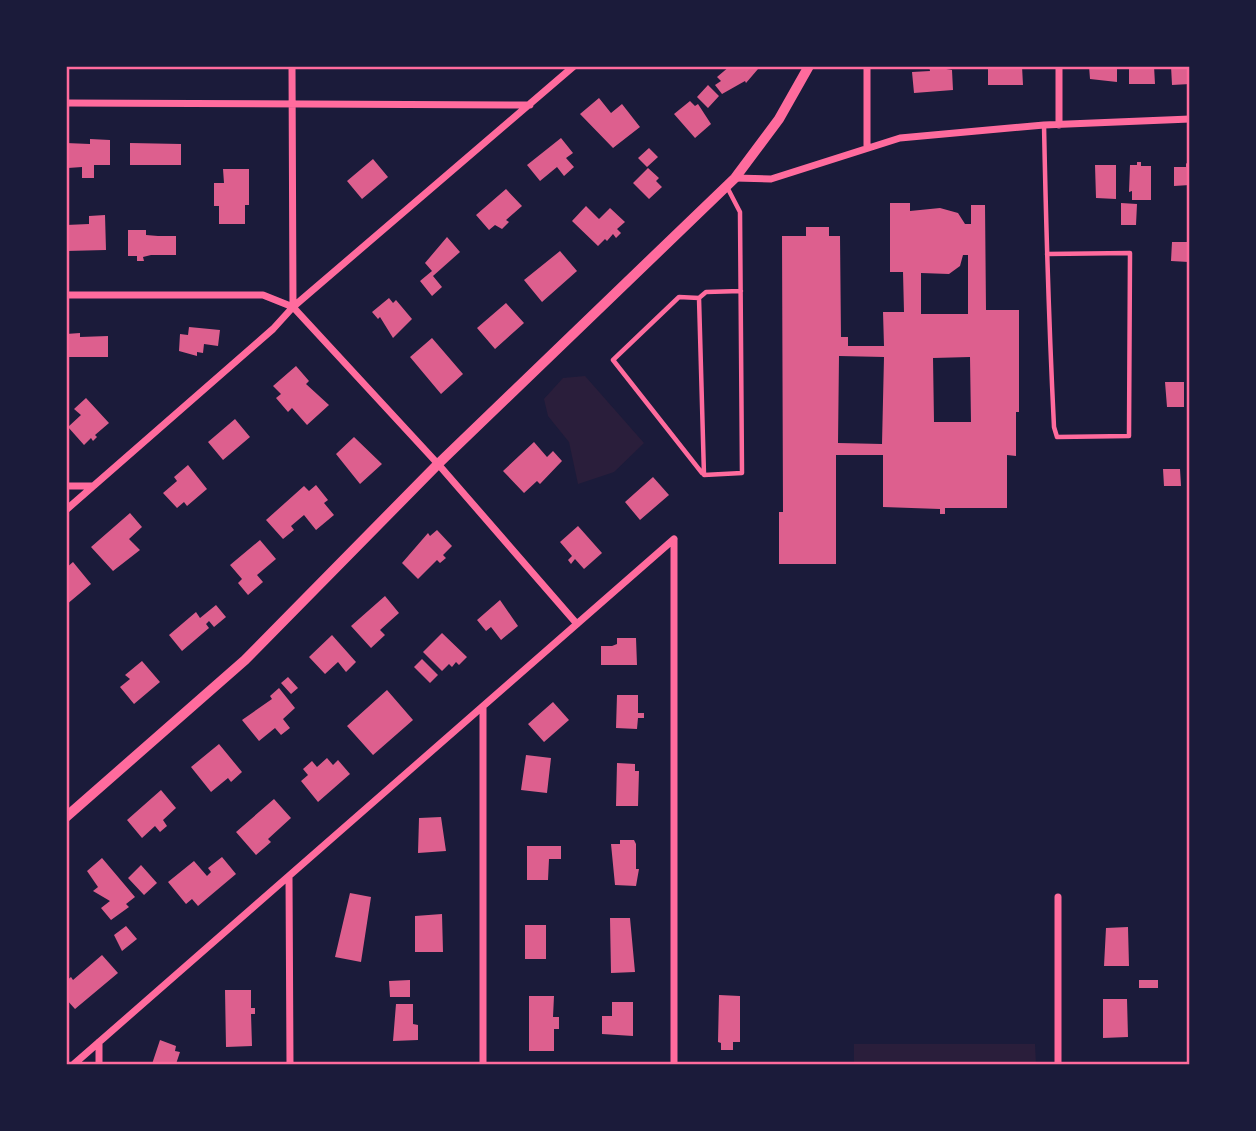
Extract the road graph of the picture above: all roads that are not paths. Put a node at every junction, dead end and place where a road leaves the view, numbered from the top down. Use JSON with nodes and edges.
{"nodes":[{"id":1,"x":292,"y":66,"type":"edge"},
{"id":2,"x":574,"y":66,"type":"edge"},
{"id":3,"x":809,"y":66,"type":"edge"},
{"id":4,"x":867,"y":66,"type":"edge"},
{"id":5,"x":1059,"y":66,"type":"edge"},
{"id":6,"x":66,"y":103,"type":"edge"},
{"id":7,"x":291,"y":103,"type":"junction"},
{"id":8,"x":531,"y":105,"type":"junction"},
{"id":9,"x":1189,"y":119,"type":"edge"},
{"id":10,"x":1044,"y":125,"type":"junction"},
{"id":11,"x":1059,"y":125,"type":"junction"},
{"id":12,"x":867,"y":148,"type":"junction"},
{"id":13,"x":731,"y":182,"type":"junction"},
{"id":14,"x":1047,"y":254,"type":"junction"},
{"id":15,"x":741,"y":290,"type":"junction"},
{"id":16,"x":66,"y":295,"type":"edge"},
{"id":17,"x":699,"y":298,"type":"junction"},
{"id":18,"x":293,"y":307,"type":"junction"},
{"id":19,"x":438,"y":464,"type":"junction"},
{"id":20,"x":704,"y":475,"type":"junction"},
{"id":21,"x":66,"y":486,"type":"edge"},
{"id":22,"x":94,"y":486,"type":"junction"},
{"id":23,"x":66,"y":510,"type":"edge"},
{"id":24,"x":577,"y":624,"type":"junction"},
{"id":25,"x":483,"y":708,"type":"junction"},
{"id":26,"x":66,"y":817,"type":"edge"},
{"id":27,"x":289,"y":877,"type":"junction"},
{"id":28,"x":1058,"y":897,"type":"dead end"},
{"id":29,"x":99,"y":1042,"type":"junction"},
{"id":30,"x":74,"y":1065,"type":"edge"},
{"id":31,"x":99,"y":1065,"type":"edge"},
{"id":32,"x":290,"y":1065,"type":"edge"},
{"id":33,"x":483,"y":1065,"type":"edge"},
{"id":34,"x":674,"y":1065,"type":"edge"},
{"id":35,"x":1058,"y":1065,"type":"edge"}],
"edges":[{"from":1,"to":7,"type":"street"},
{"from":2,"to":8,"type":"street"},
{"from":3,"to":13,"type":"street"},
{"from":4,"to":12,"type":"street"},
{"from":5,"to":11,"type":"street"},
{"from":6,"to":7,"type":"street"},
{"from":7,"to":8,"type":"street"},
{"from":7,"to":18,"type":"street"},
{"from":8,"to":18,"type":"street"},
{"from":9,"to":11,"type":"street"},
{"from":10,"to":11,"type":"street"},
{"from":10,"to":12,"type":"street"},
{"from":10,"to":14,"type":"lane"},
{"from":12,"to":13,"type":"street"},
{"from":13,"to":15,"type":"lane"},
{"from":13,"to":19,"type":"street"},
{"from":14,"to":14,"type":"lane"},
{"from":15,"to":17,"type":"lane"},
{"from":15,"to":20,"type":"lane"},
{"from":16,"to":18,"type":"street"},
{"from":17,"to":20,"type":"lane"},
{"from":17,"to":20,"type":"lane"},
{"from":18,"to":19,"type":"street"},
{"from":18,"to":22,"type":"street"},
{"from":19,"to":24,"type":"street"},
{"from":19,"to":26,"type":"street"},
{"from":21,"to":22,"type":"street"},
{"from":22,"to":23,"type":"street"},
{"from":24,"to":25,"type":"street"},
{"from":24,"to":34,"type":"street"},
{"from":25,"to":27,"type":"street"},
{"from":25,"to":33,"type":"street"},
{"from":27,"to":29,"type":"street"},
{"from":27,"to":32,"type":"street"},
{"from":28,"to":35,"type":"street"},
{"from":29,"to":30,"type":"street"},
{"from":29,"to":31,"type":"street"}]}
